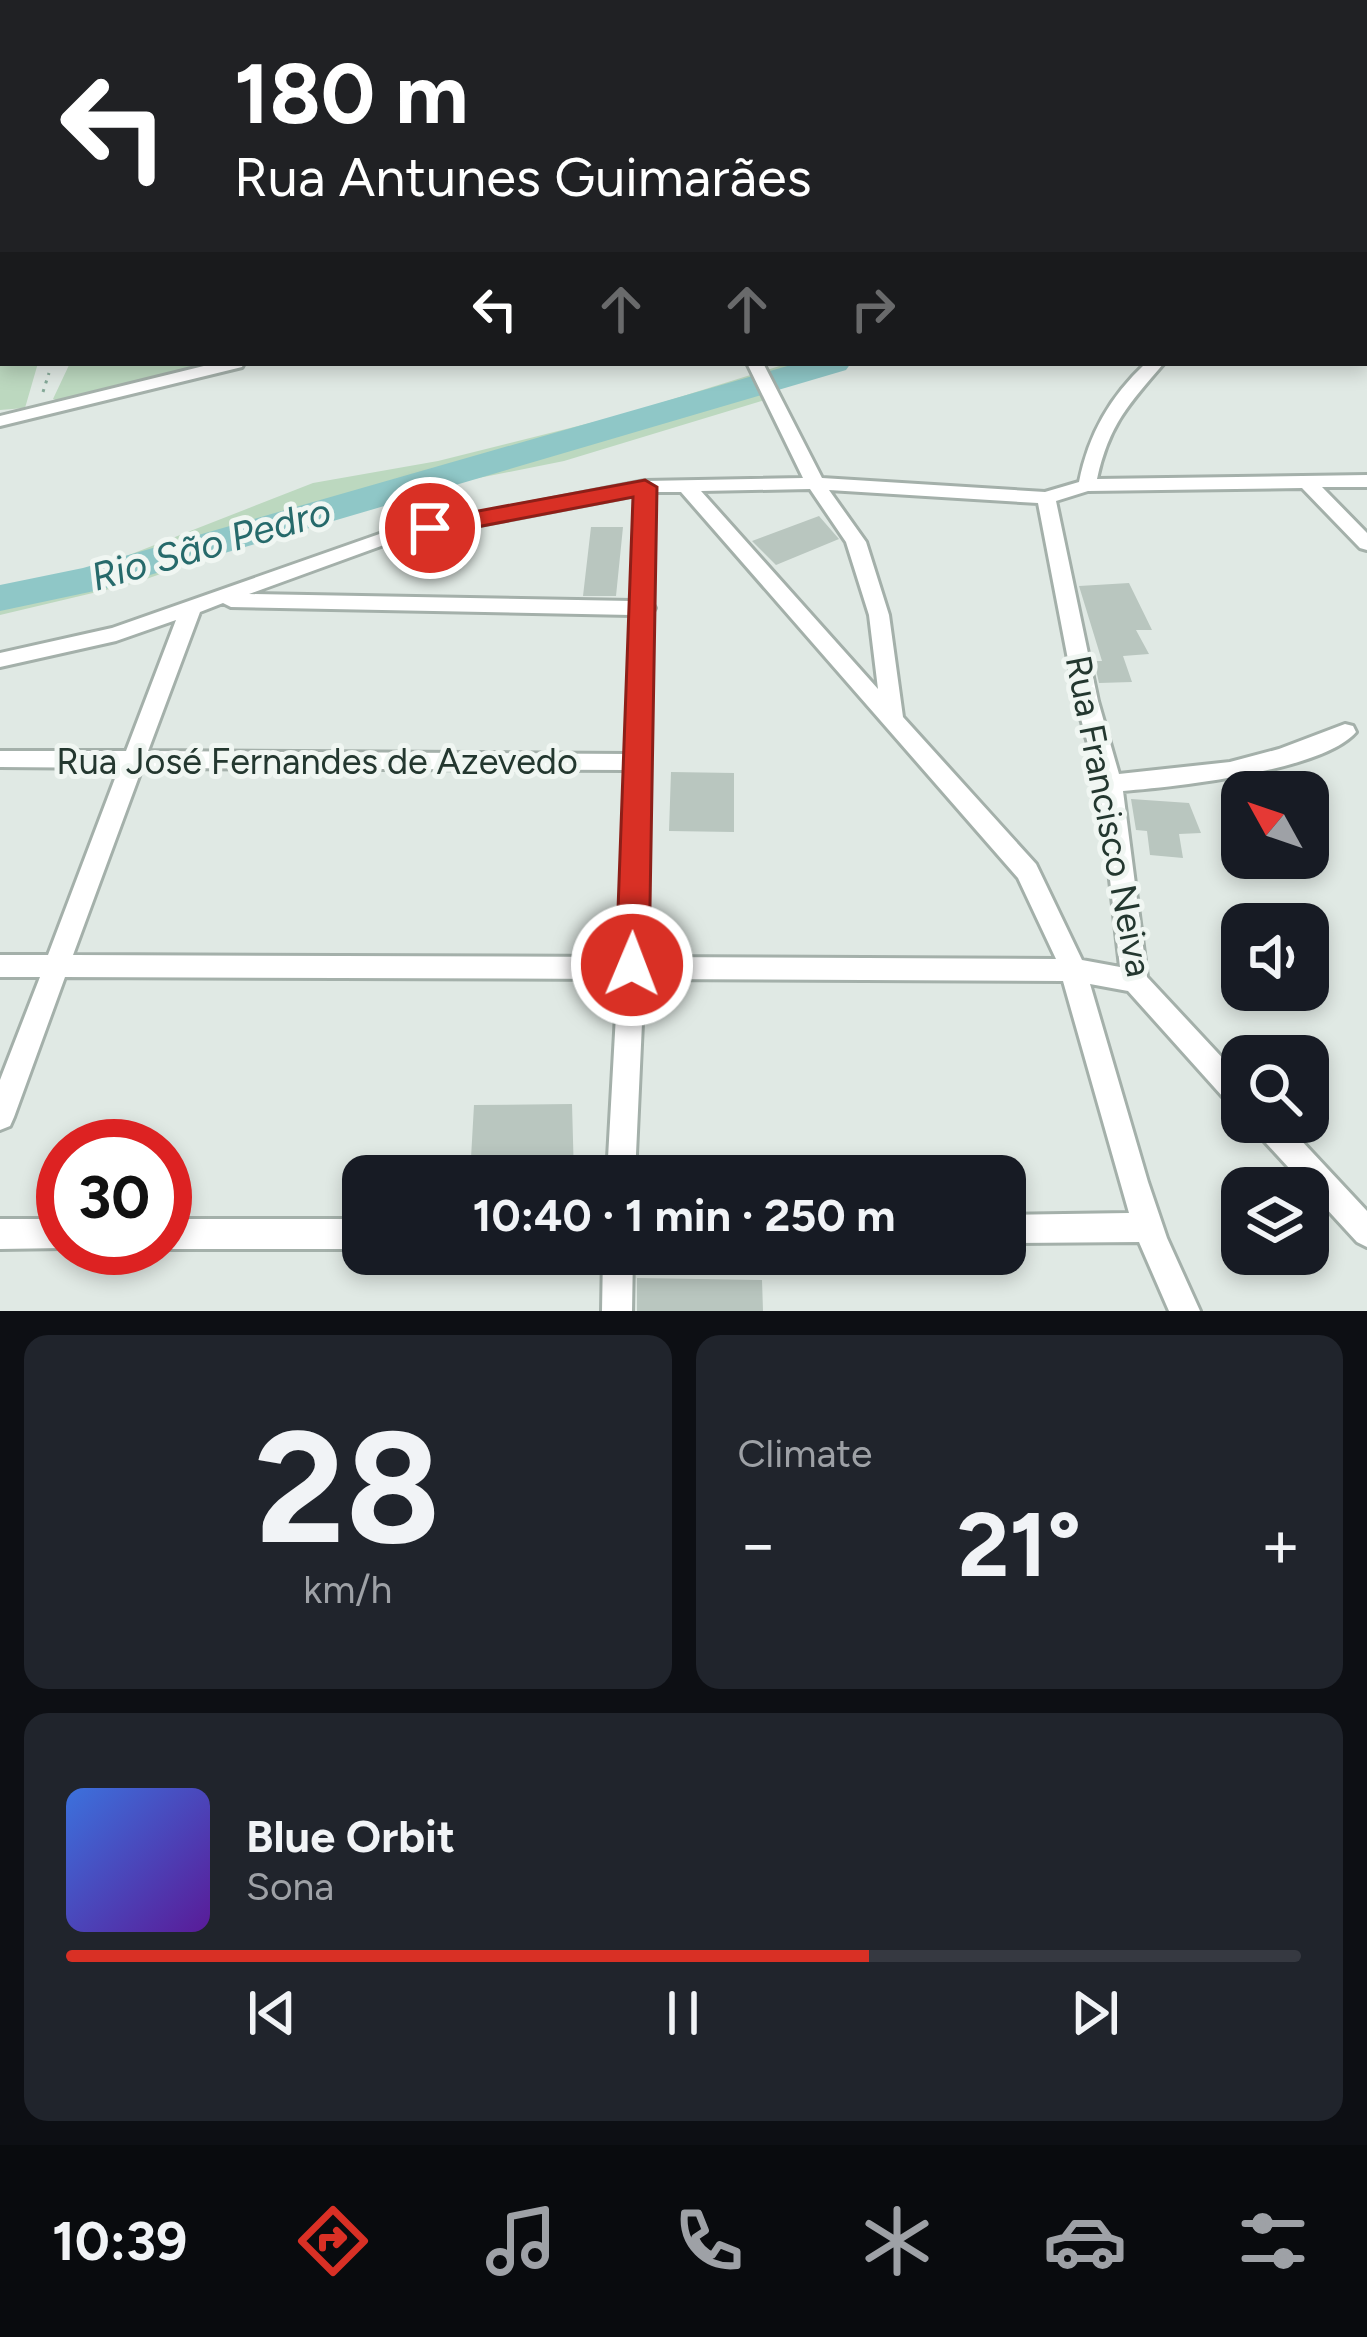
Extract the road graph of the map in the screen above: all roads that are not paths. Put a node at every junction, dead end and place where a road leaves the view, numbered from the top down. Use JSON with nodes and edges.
{"nodes":[{"id":1,"x":224,"y":366,"type":"edge"},
{"id":2,"x":757,"y":366,"type":"edge"},
{"id":3,"x":1153,"y":366,"type":"edge"},
{"id":4,"x":0,"y":421,"type":"edge"},
{"id":5,"x":1306,"y":481,"type":"junction"},
{"id":6,"x":1367,"y":482,"type":"edge"},
{"id":7,"x":815,"y":483,"type":"junction"},
{"id":8,"x":1088,"y":485,"type":"junction"},
{"id":9,"x":686,"y":486,"type":"junction"},
{"id":10,"x":645,"y":487,"type":"junction"},
{"id":11,"x":1046,"y":498,"type":"junction"},
{"id":12,"x":1367,"y":544,"type":"edge"},
{"id":13,"x":218,"y":599,"type":"junction"},
{"id":14,"x":645,"y":608,"type":"junction"},
{"id":15,"x":190,"y":610,"type":"junction"},
{"id":16,"x":0,"y":660,"type":"edge"},
{"id":17,"x":893,"y":723,"type":"junction"},
{"id":18,"x":1345,"y":732,"type":"dead end"},
{"id":19,"x":0,"y":759,"type":"edge"},
{"id":20,"x":133,"y":760,"type":"junction"},
{"id":21,"x":634,"y":762,"type":"junction"},
{"id":22,"x":1110,"y":783,"type":"junction"},
{"id":23,"x":632,"y":965,"type":"junction"},
{"id":24,"x":0,"y":966,"type":"edge"},
{"id":25,"x":58,"y":967,"type":"junction"},
{"id":26,"x":1075,"y":970,"type":"junction"},
{"id":27,"x":1135,"y":981,"type":"junction"},
{"id":28,"x":1221,"y":1075,"type":"edge"},
{"id":29,"x":0,"y":1117,"type":"edge"},
{"id":30,"x":1284,"y":1143,"type":"edge"},
{"id":31,"x":622,"y":1155,"type":"edge"},
{"id":32,"x":1148,"y":1227,"type":"junction"},
{"id":33,"x":1026,"y":1228,"type":"edge"},
{"id":34,"x":1367,"y":1232,"type":"edge"},
{"id":35,"x":0,"y":1234,"type":"edge"},
{"id":36,"x":36,"y":1234,"type":"edge"},
{"id":37,"x":192,"y":1234,"type":"edge"},
{"id":38,"x":342,"y":1234,"type":"edge"},
{"id":39,"x":618,"y":1275,"type":"edge"},
{"id":40,"x":617,"y":1311,"type":"edge"},
{"id":41,"x":1185,"y":1311,"type":"edge"}],
"edges":[{"from":1,"to":4,"type":"street"},
{"from":2,"to":7,"type":"street"},
{"from":3,"to":8,"type":"street"},
{"from":5,"to":6,"type":"street"},
{"from":5,"to":8,"type":"street"},
{"from":5,"to":12,"type":"street"},
{"from":7,"to":9,"type":"street"},
{"from":7,"to":11,"type":"street"},
{"from":7,"to":17,"type":"street"},
{"from":8,"to":11,"type":"street"},
{"from":9,"to":10,"type":"street"},
{"from":9,"to":17,"type":"street"},
{"from":10,"to":13,"type":"street"},
{"from":10,"to":14,"type":"street"},
{"from":11,"to":22,"type":"street","name":"Rua Francisco Neiva"},
{"from":13,"to":14,"type":"street"},
{"from":13,"to":15,"type":"street"},
{"from":14,"to":21,"type":"street"},
{"from":15,"to":16,"type":"street"},
{"from":15,"to":20,"type":"street"},
{"from":17,"to":26,"type":"street"},
{"from":18,"to":22,"type":"street"},
{"from":19,"to":20,"type":"street","name":"Rua José Fernandes de Azevedo"},
{"from":20,"to":21,"type":"street","name":"Rua José Fernandes de Azevedo"},
{"from":20,"to":25,"type":"street"},
{"from":21,"to":23,"type":"street"},
{"from":22,"to":27,"type":"street","name":"Rua Francisco Neiva"},
{"from":23,"to":25,"type":"street"},
{"from":23,"to":26,"type":"street"},
{"from":23,"to":31,"type":"street"},
{"from":24,"to":25,"type":"street"},
{"from":25,"to":29,"type":"street"},
{"from":26,"to":27,"type":"street"},
{"from":26,"to":32,"type":"street"},
{"from":27,"to":28,"type":"street","name":"Rua Francisco Neiva"},
{"from":30,"to":34,"type":"street"},
{"from":32,"to":33,"type":"street"},
{"from":32,"to":41,"type":"street"},
{"from":35,"to":36,"type":"street"},
{"from":37,"to":38,"type":"street"},
{"from":39,"to":40,"type":"street"}]}
